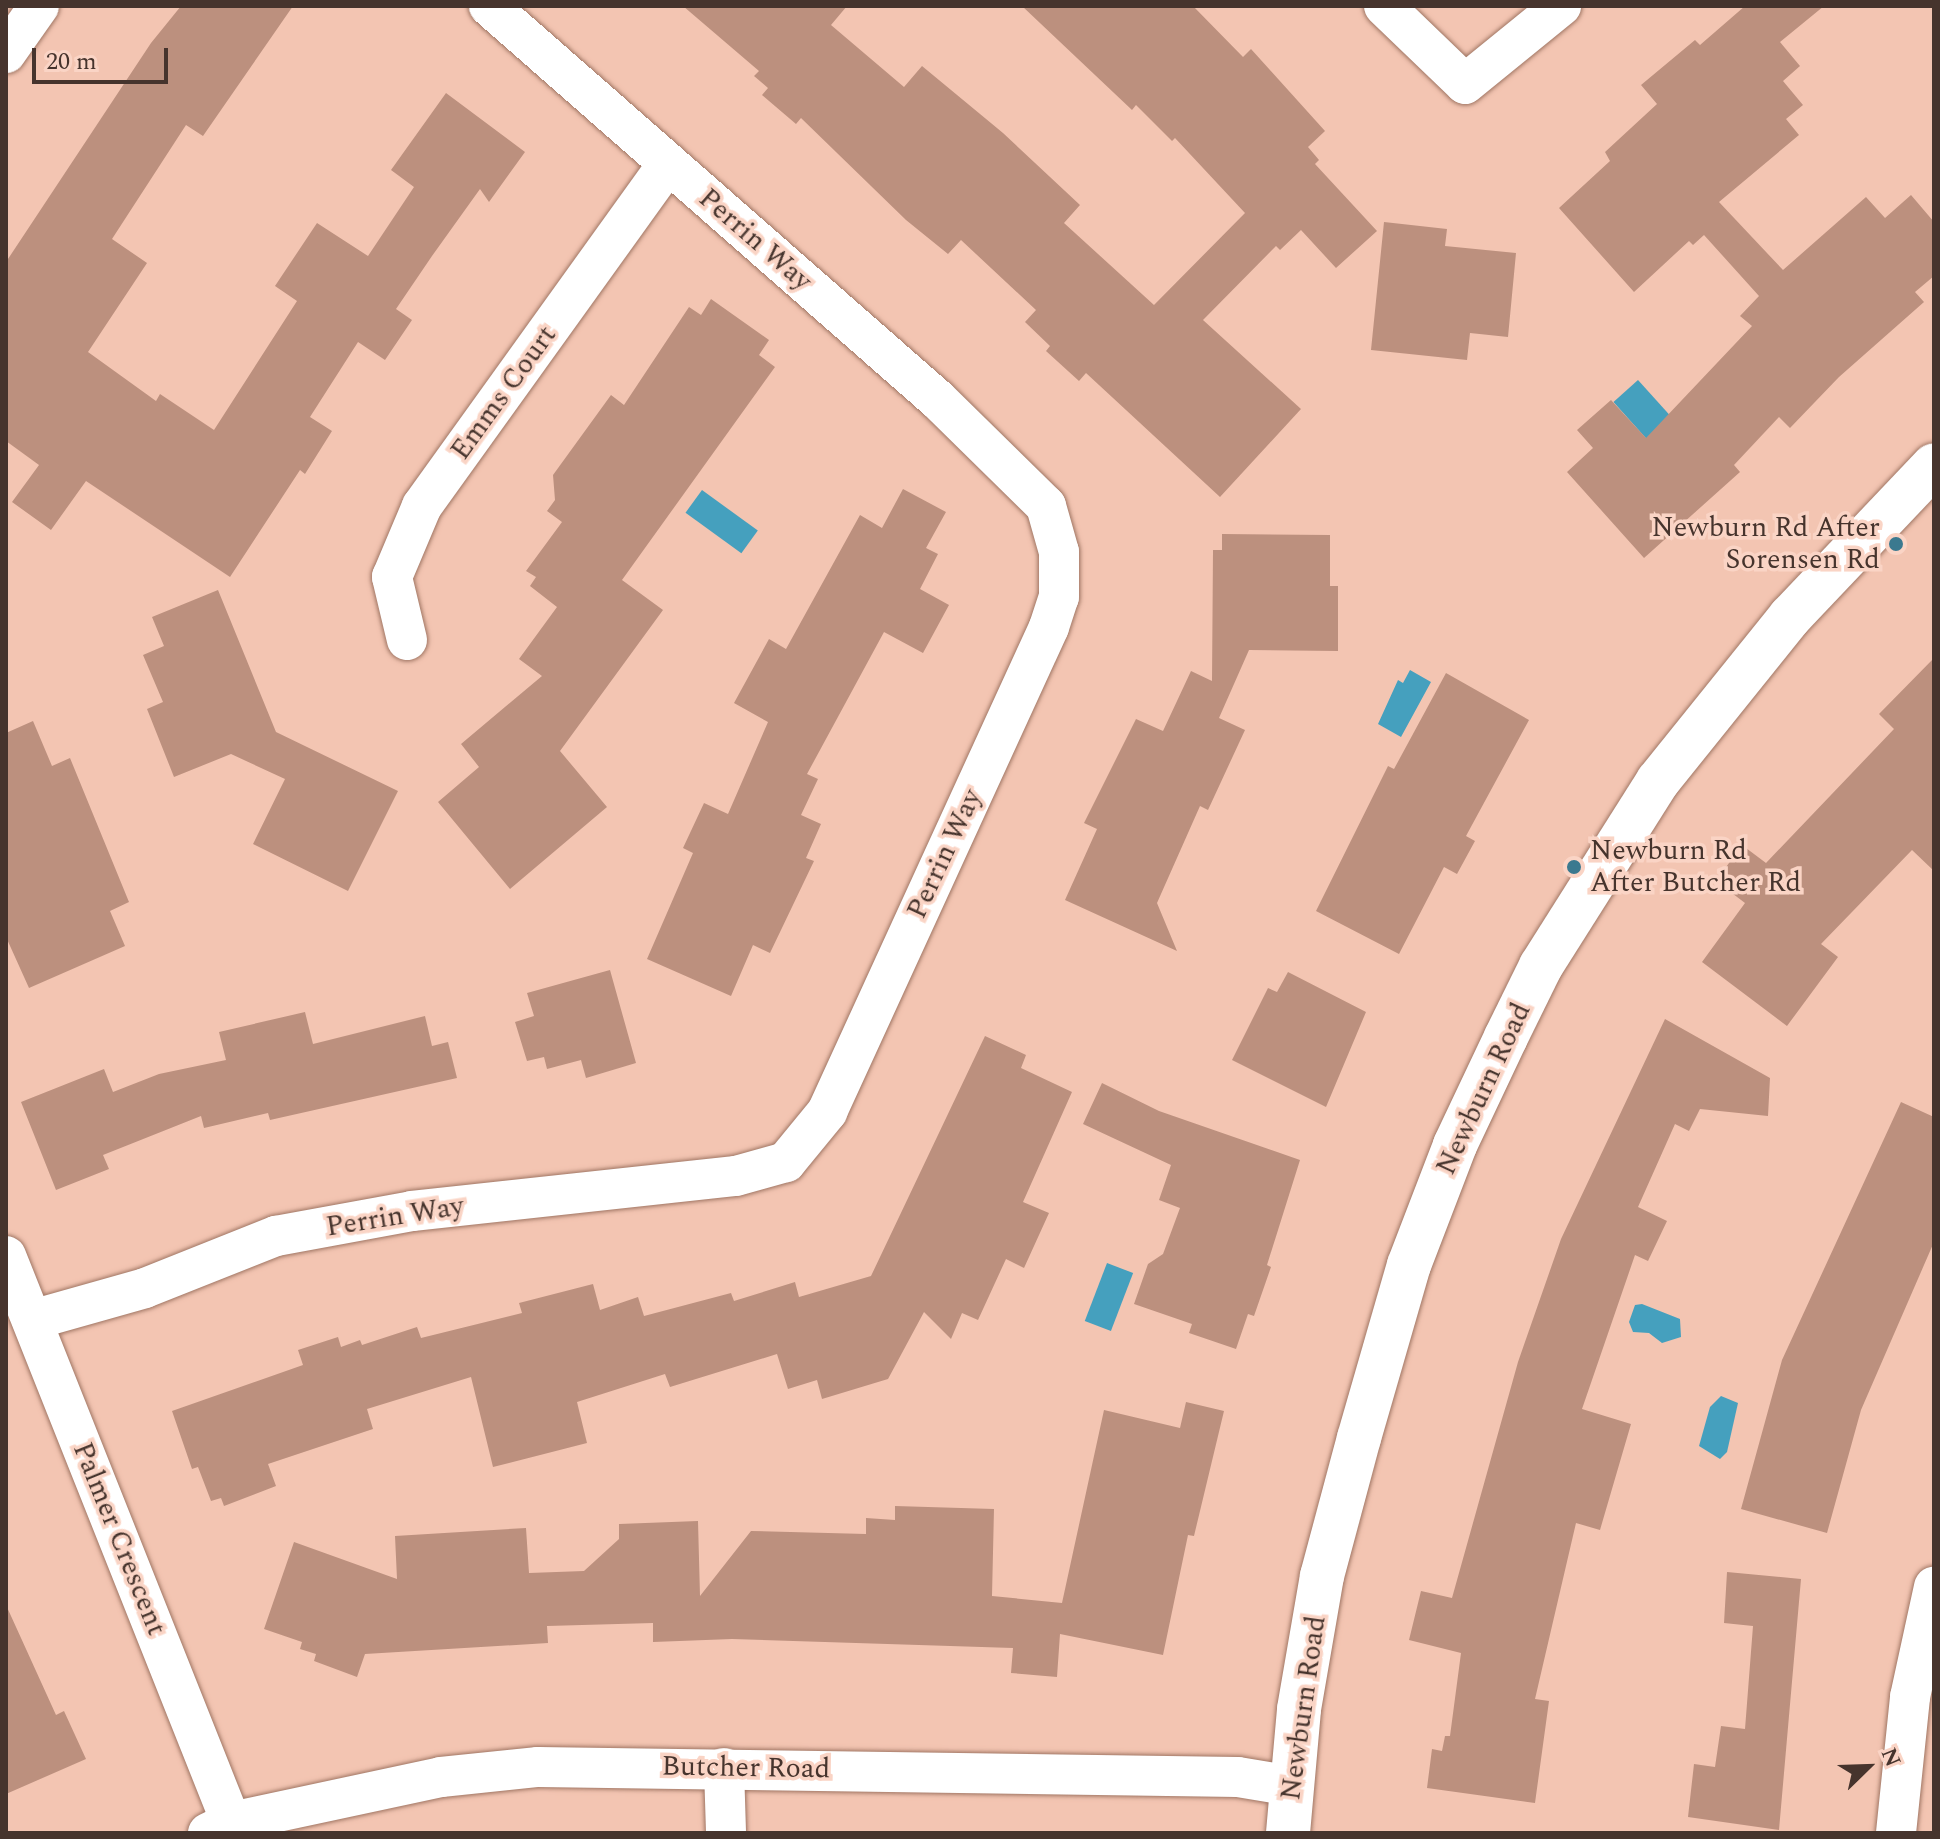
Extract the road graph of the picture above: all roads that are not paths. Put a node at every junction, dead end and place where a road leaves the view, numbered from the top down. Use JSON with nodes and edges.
{"nodes":[{"id":1,"x":39,"y":6,"type":"edge"},
{"id":2,"x":489,"y":6,"type":"edge"},
{"id":3,"x":1384,"y":6,"type":"edge"},
{"id":4,"x":1561,"y":6,"type":"edge"},
{"id":5,"x":6,"y":53,"type":"edge"},
{"id":6,"x":668,"y":164,"type":"junction"},
{"id":7,"x":1934,"y":465,"type":"edge"},
{"id":8,"x":407,"y":640,"type":"dead end"},
{"id":9,"x":6,"y":1256,"type":"edge"},
{"id":10,"x":32,"y":1320,"type":"junction"},
{"id":11,"x":1934,"y":1587,"type":"edge"},
{"id":12,"x":724,"y":1768,"type":"junction"},
{"id":13,"x":1292,"y":1786,"type":"junction"},
{"id":14,"x":220,"y":1828,"type":"edge"},
{"id":15,"x":726,"y":1833,"type":"edge"},
{"id":16,"x":1288,"y":1833,"type":"edge"},
{"id":17,"x":1896,"y":1833,"type":"edge"}],
"edges":[{"from":1,"to":5,"type":"street"},
{"from":2,"to":6,"type":"street","name":"Perrin Way"},
{"from":3,"to":4,"type":"street"},
{"from":6,"to":8,"type":"street","name":"Emms Court"},
{"from":6,"to":10,"type":"street","name":"Perrin Way"},
{"from":7,"to":13,"type":"street","name":"Newburn Road"},
{"from":9,"to":10,"type":"street","name":"Palmer Crescent"},
{"from":10,"to":14,"type":"street","name":"Palmer Crescent"},
{"from":11,"to":17,"type":"street"},
{"from":12,"to":13,"type":"street","name":"Butcher Road"},
{"from":12,"to":14,"type":"street","name":"Butcher Road"},
{"from":12,"to":15,"type":"street"},
{"from":13,"to":16,"type":"street","name":"Newburn Road"}]}
